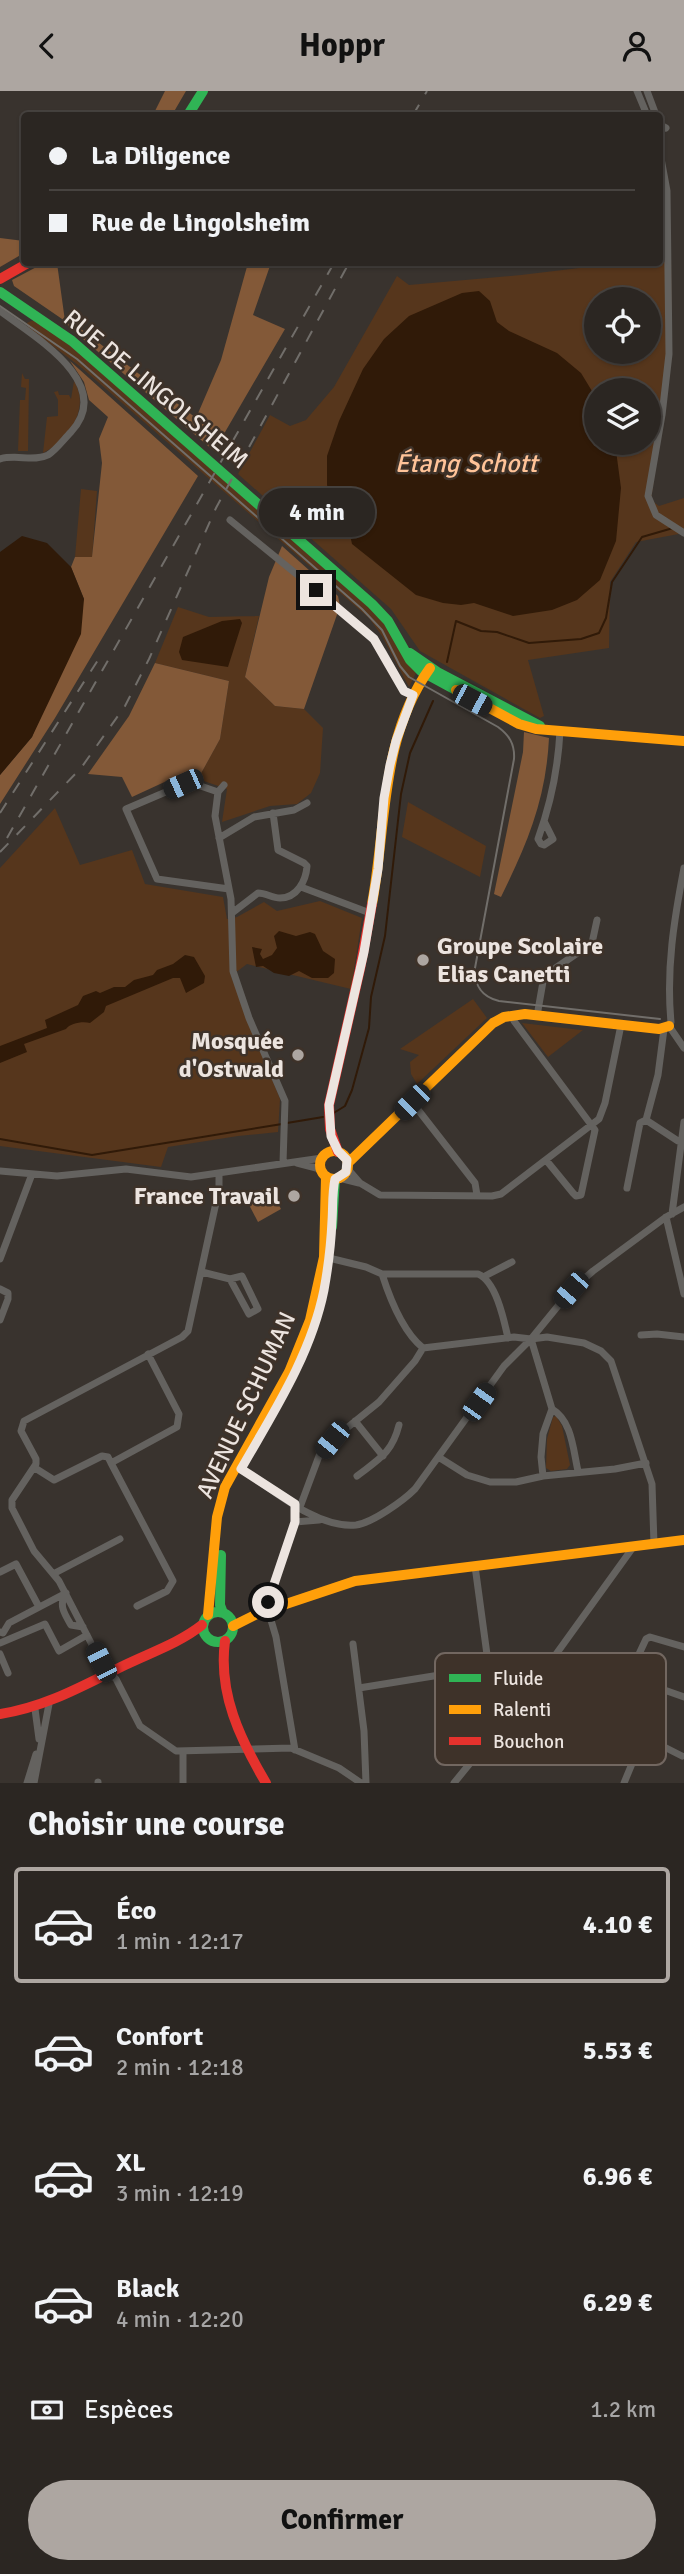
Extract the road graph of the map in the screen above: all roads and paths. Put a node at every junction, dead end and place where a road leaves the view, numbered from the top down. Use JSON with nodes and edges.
{"nodes":[{"id":1,"x":203,"y":91,"type":"edge"},
{"id":2,"x":637,"y":91,"type":"edge"},
{"id":3,"x":647,"y":91,"type":"edge"},
{"id":4,"x":190,"y":112,"type":"edge"},
{"id":5,"x":646,"y":112,"type":"edge"},
{"id":6,"x":655,"y":112,"type":"edge"},
{"id":7,"x":663,"y":169,"type":"edge"},
{"id":8,"x":24,"y":266,"type":"edge"},
{"id":9,"x":0,"y":279,"type":"edge"},
{"id":10,"x":0,"y":292,"type":"edge"},
{"id":11,"x":0,"y":311,"type":"edge"},
{"id":12,"x":30,"y":312,"type":"junction"},
{"id":13,"x":27,"y":331,"type":"junction"},
{"id":14,"x":0,"y":459,"type":"edge"},
{"id":15,"x":230,"y":520,"type":"dead end"},
{"id":16,"x":677,"y":529,"type":"edge"},
{"id":17,"x":428,"y":671,"type":"junction"},
{"id":18,"x":413,"y":695,"type":"junction"},
{"id":19,"x":556,"y":730,"type":"junction"},
{"id":20,"x":684,"y":741,"type":"edge"},
{"id":21,"x":224,"y":785,"type":"dead end"},
{"id":22,"x":218,"y":792,"type":"junction"},
{"id":23,"x":307,"y":803,"type":"dead end"},
{"id":24,"x":273,"y":813,"type":"junction"},
{"id":25,"x":545,"y":823,"type":"dead end"},
{"id":26,"x":219,"y":838,"type":"junction"},
{"id":27,"x":684,"y":868,"type":"edge"},
{"id":28,"x":301,"y":887,"type":"junction"},
{"id":29,"x":229,"y":889,"type":"junction"},
{"id":30,"x":232,"y":913,"type":"junction"},
{"id":31,"x":370,"y":913,"type":"junction"},
{"id":32,"x":597,"y":920,"type":"dead end"},
{"id":33,"x":673,"y":924,"type":"junction"},
{"id":34,"x":684,"y":926,"type":"edge"},
{"id":35,"x":512,"y":1015,"type":"junction"},
{"id":36,"x":537,"y":1016,"type":"junction"},
{"id":37,"x":621,"y":1025,"type":"junction"},
{"id":38,"x":667,"y":1028,"type":"junction"},
{"id":39,"x":684,"y":1048,"type":"edge"},
{"id":40,"x":412,"y":1102,"type":"junction"},
{"id":41,"x":646,"y":1120,"type":"junction"},
{"id":42,"x":684,"y":1122,"type":"edge"},
{"id":43,"x":592,"y":1124,"type":"junction"},
{"id":44,"x":331,"y":1136,"type":"junction"},
{"id":45,"x":682,"y":1142,"type":"edge"},
{"id":46,"x":344,"y":1159,"type":"junction"},
{"id":47,"x":546,"y":1160,"type":"junction"},
{"id":48,"x":284,"y":1163,"type":"junction"},
{"id":49,"x":328,"y":1169,"type":"junction"},
{"id":50,"x":0,"y":1171,"type":"edge"},
{"id":51,"x":219,"y":1173,"type":"junction"},
{"id":52,"x":32,"y":1174,"type":"junction"},
{"id":53,"x":360,"y":1183,"type":"junction"},
{"id":54,"x":627,"y":1188,"type":"dead end"},
{"id":55,"x":477,"y":1195,"type":"junction"},
{"id":56,"x":684,"y":1207,"type":"edge"},
{"id":57,"x":669,"y":1215,"type":"junction"},
{"id":58,"x":327,"y":1257,"type":"junction"},
{"id":59,"x":0,"y":1259,"type":"edge"},
{"id":60,"x":512,"y":1262,"type":"dead end"},
{"id":61,"x":202,"y":1272,"type":"junction"},
{"id":62,"x":382,"y":1274,"type":"junction"},
{"id":63,"x":485,"y":1276,"type":"junction"},
{"id":64,"x":230,"y":1279,"type":"junction"},
{"id":65,"x":0,"y":1289,"type":"edge"},
{"id":66,"x":684,"y":1294,"type":"edge"},
{"id":67,"x":0,"y":1320,"type":"edge"},
{"id":68,"x":641,"y":1335,"type":"dead end"},
{"id":69,"x":684,"y":1337,"type":"edge"},
{"id":70,"x":508,"y":1338,"type":"junction"},
{"id":71,"x":531,"y":1339,"type":"junction"},
{"id":72,"x":424,"y":1348,"type":"junction"},
{"id":73,"x":148,"y":1354,"type":"junction"},
{"id":74,"x":552,"y":1409,"type":"junction"},
{"id":75,"x":355,"y":1421,"type":"junction"},
{"id":76,"x":399,"y":1425,"type":"dead end"},
{"id":77,"x":383,"y":1456,"type":"junction"},
{"id":78,"x":440,"y":1458,"type":"junction"},
{"id":79,"x":111,"y":1463,"type":"junction"},
{"id":80,"x":646,"y":1463,"type":"junction"},
{"id":81,"x":239,"y":1467,"type":"junction"},
{"id":82,"x":35,"y":1468,"type":"junction"},
{"id":83,"x":578,"y":1471,"type":"junction"},
{"id":84,"x":543,"y":1475,"type":"junction"},
{"id":85,"x":357,"y":1476,"type":"dead end"},
{"id":86,"x":297,"y":1506,"type":"junction"},
{"id":87,"x":323,"y":1520,"type":"junction"},
{"id":88,"x":295,"y":1522,"type":"junction"},
{"id":89,"x":120,"y":1539,"type":"dead end"},
{"id":90,"x":684,"y":1540,"type":"edge"},
{"id":91,"x":654,"y":1544,"type":"junction"},
{"id":92,"x":634,"y":1546,"type":"junction"},
{"id":93,"x":475,"y":1566,"type":"junction"},
{"id":94,"x":0,"y":1572,"type":"edge"},
{"id":95,"x":55,"y":1573,"type":"junction"},
{"id":96,"x":66,"y":1593,"type":"junction"},
{"id":97,"x":137,"y":1606,"type":"dead end"},
{"id":98,"x":39,"y":1607,"type":"junction"},
{"id":99,"x":263,"y":1611,"type":"junction"},
{"id":100,"x":208,"y":1615,"type":"junction"},
{"id":101,"x":228,"y":1618,"type":"junction"},
{"id":102,"x":0,"y":1622,"type":"edge"},
{"id":103,"x":9,"y":1623,"type":"junction"},
{"id":104,"x":202,"y":1625,"type":"junction"},
{"id":105,"x":0,"y":1633,"type":"edge"},
{"id":106,"x":88,"y":1635,"type":"junction"},
{"id":107,"x":209,"y":1640,"type":"junction"},
{"id":108,"x":225,"y":1641,"type":"junction"},
{"id":109,"x":0,"y":1643,"type":"edge"},
{"id":110,"x":173,"y":1644,"type":"junction"},
{"id":111,"x":353,"y":1644,"type":"dead end"},
{"id":112,"x":684,"y":1647,"type":"edge"},
{"id":113,"x":487,"y":1653,"type":"edge"},
{"id":114,"x":557,"y":1653,"type":"edge"},
{"id":115,"x":639,"y":1653,"type":"edge"},
{"id":116,"x":0,"y":1654,"type":"edge"},
{"id":117,"x":223,"y":1667,"type":"junction"},
{"id":118,"x":8,"y":1673,"type":"dead end"},
{"id":119,"x":110,"y":1673,"type":"junction"},
{"id":120,"x":435,"y":1676,"type":"edge"},
{"id":121,"x":359,"y":1688,"type":"junction"},
{"id":122,"x":666,"y":1690,"type":"edge"},
{"id":123,"x":684,"y":1697,"type":"edge"},
{"id":124,"x":50,"y":1704,"type":"junction"},
{"id":125,"x":35,"y":1709,"type":"junction"},
{"id":126,"x":0,"y":1714,"type":"edge"},
{"id":127,"x":666,"y":1748,"type":"edge"},
{"id":128,"x":246,"y":1749,"type":"junction"},
{"id":129,"x":295,"y":1750,"type":"junction"},
{"id":130,"x":182,"y":1751,"type":"junction"},
{"id":131,"x":682,"y":1756,"type":"dead end"},
{"id":132,"x":469,"y":1765,"type":"edge"},
{"id":133,"x":633,"y":1765,"type":"edge"},
{"id":134,"x":27,"y":1783,"type":"edge"},
{"id":135,"x":34,"y":1783,"type":"edge"},
{"id":136,"x":183,"y":1783,"type":"edge"},
{"id":137,"x":266,"y":1783,"type":"edge"},
{"id":138,"x":364,"y":1783,"type":"edge"},
{"id":139,"x":454,"y":1783,"type":"edge"},
{"id":140,"x":625,"y":1783,"type":"edge"}],
"edges":[{"from":1,"to":4,"type":"main road"},
{"from":2,"to":5,"type":"street"},
{"from":3,"to":6,"type":"street"},
{"from":7,"to":16,"type":"street"},
{"from":8,"to":9,"type":"main road"},
{"from":10,"to":12,"type":"main road","name":"RUE DE LINGOLSHEIM"},
{"from":11,"to":13,"type":"street","name":"RUE DE LINGOLSHEIM"},
{"from":12,"to":13,"type":"street","name":"RUE DE LINGOLSHEIM"},
{"from":12,"to":17,"type":"main road","name":"RUE DE LINGOLSHEIM"},
{"from":13,"to":14,"type":"street","name":"RUE DE LINGOLSHEIM"},
{"from":15,"to":18,"type":"street"},
{"from":17,"to":18,"type":"main road"},
{"from":17,"to":19,"type":"main road","name":"RUE DE LINGOLSHEIM"},
{"from":18,"to":31,"type":"main road"},
{"from":19,"to":20,"type":"main road","name":"RUE DE LINGOLSHEIM"},
{"from":19,"to":25,"type":"street"},
{"from":21,"to":22,"type":"street"},
{"from":22,"to":26,"type":"street"},
{"from":22,"to":29,"type":"street"},
{"from":23,"to":24,"type":"street"},
{"from":24,"to":26,"type":"street"},
{"from":24,"to":28,"type":"street"},
{"from":26,"to":29,"type":"street"},
{"from":27,"to":33,"type":"street"},
{"from":28,"to":30,"type":"street"},
{"from":28,"to":31,"type":"street"},
{"from":29,"to":30,"type":"street"},
{"from":30,"to":48,"type":"street"},
{"from":31,"to":44,"type":"main road"},
{"from":32,"to":36,"type":"street"},
{"from":33,"to":34,"type":"street"},
{"from":33,"to":38,"type":"street"},
{"from":35,"to":36,"type":"main road"},
{"from":35,"to":40,"type":"main road"},
{"from":35,"to":43,"type":"street"},
{"from":36,"to":37,"type":"main road"},
{"from":37,"to":38,"type":"main road"},
{"from":37,"to":43,"type":"street"},
{"from":38,"to":39,"type":"street"},
{"from":38,"to":41,"type":"street"},
{"from":40,"to":46,"type":"main road"},
{"from":40,"to":55,"type":"street"},
{"from":41,"to":45,"type":"street"},
{"from":41,"to":54,"type":"street"},
{"from":42,"to":45,"type":"street"},
{"from":43,"to":47,"type":"street"},
{"from":43,"to":47,"type":"street"},
{"from":44,"to":46,"type":"main road"},
{"from":44,"to":49,"type":"main road","name":"AVENUE SCHUMAN"},
{"from":45,"to":57,"type":"street"},
{"from":46,"to":49,"type":"main road"},
{"from":46,"to":49,"type":"main road"},
{"from":46,"to":53,"type":"street"},
{"from":47,"to":55,"type":"street"},
{"from":48,"to":49,"type":"street"},
{"from":48,"to":51,"type":"street"},
{"from":49,"to":53,"type":"street"},
{"from":49,"to":58,"type":"main road","name":"AVENUE SCHUMAN"},
{"from":50,"to":52,"type":"street"},
{"from":51,"to":52,"type":"street"},
{"from":51,"to":61,"type":"street"},
{"from":52,"to":59,"type":"street"},
{"from":53,"to":55,"type":"street"},
{"from":56,"to":57,"type":"street"},
{"from":57,"to":66,"type":"street"},
{"from":57,"to":71,"type":"street"},
{"from":58,"to":62,"type":"street"},
{"from":58,"to":81,"type":"main road","name":"AVENUE SCHUMAN"},
{"from":60,"to":63,"type":"street"},
{"from":61,"to":64,"type":"street"},
{"from":61,"to":73,"type":"street"},
{"from":62,"to":63,"type":"street"},
{"from":62,"to":72,"type":"street"},
{"from":63,"to":70,"type":"street"},
{"from":64,"to":64,"type":"street"},
{"from":65,"to":67,"type":"street"},
{"from":68,"to":69,"type":"street"},
{"from":70,"to":71,"type":"street"},
{"from":70,"to":72,"type":"street"},
{"from":71,"to":74,"type":"street"},
{"from":71,"to":78,"type":"street"},
{"from":71,"to":80,"type":"street"},
{"from":72,"to":75,"type":"street"},
{"from":73,"to":79,"type":"street"},
{"from":73,"to":82,"type":"street"},
{"from":74,"to":83,"type":"street"},
{"from":74,"to":84,"type":"street"},
{"from":75,"to":77,"type":"street"},
{"from":75,"to":86,"type":"street"},
{"from":76,"to":77,"type":"street"},
{"from":77,"to":85,"type":"street"},
{"from":78,"to":84,"type":"street"},
{"from":78,"to":87,"type":"street"},
{"from":79,"to":82,"type":"street"},
{"from":79,"to":97,"type":"street"},
{"from":80,"to":83,"type":"street"},
{"from":80,"to":91,"type":"street"},
{"from":81,"to":86,"type":"street"},
{"from":81,"to":100,"type":"main road","name":"AVENUE SCHUMAN"},
{"from":81,"to":101,"type":"main road","name":"AVENUE SCHUMAN"},
{"from":82,"to":95,"type":"street"},
{"from":83,"to":84,"type":"street"},
{"from":86,"to":87,"type":"street"},
{"from":86,"to":88,"type":"street"},
{"from":87,"to":88,"type":"street"},
{"from":88,"to":99,"type":"street"},
{"from":89,"to":95,"type":"street"},
{"from":90,"to":91,"type":"main road"},
{"from":91,"to":92,"type":"main road"},
{"from":92,"to":93,"type":"main road"},
{"from":92,"to":114,"type":"street"},
{"from":93,"to":99,"type":"main road"},
{"from":93,"to":113,"type":"street"},
{"from":94,"to":98,"type":"street"},
{"from":95,"to":96,"type":"street"},
{"from":96,"to":98,"type":"street"},
{"from":96,"to":106,"type":"street"},
{"from":98,"to":103,"type":"street"},
{"from":99,"to":101,"type":"main road"},
{"from":99,"to":129,"type":"street"},
{"from":100,"to":101,"type":"main road"},
{"from":100,"to":104,"type":"main road"},
{"from":101,"to":108,"type":"main road"},
{"from":102,"to":103,"type":"street"},
{"from":103,"to":105,"type":"street"},
{"from":104,"to":107,"type":"main road"},
{"from":104,"to":110,"type":"main road"},
{"from":106,"to":109,"type":"street"},
{"from":106,"to":119,"type":"street"},
{"from":107,"to":108,"type":"main road"},
{"from":107,"to":110,"type":"main road"},
{"from":107,"to":117,"type":"main road"},
{"from":108,"to":117,"type":"main road"},
{"from":110,"to":119,"type":"main road"},
{"from":111,"to":121,"type":"street"},
{"from":112,"to":115,"type":"street"},
{"from":116,"to":118,"type":"street"},
{"from":117,"to":128,"type":"main road"},
{"from":119,"to":124,"type":"main road"},
{"from":119,"to":130,"type":"street"},
{"from":120,"to":121,"type":"street"},
{"from":121,"to":138,"type":"street"},
{"from":122,"to":123,"type":"street"},
{"from":124,"to":125,"type":"main road"},
{"from":124,"to":135,"type":"street"},
{"from":125,"to":126,"type":"main road"},
{"from":125,"to":134,"type":"street"},
{"from":127,"to":131,"type":"street"},
{"from":128,"to":129,"type":"street"},
{"from":128,"to":130,"type":"street"},
{"from":128,"to":137,"type":"main road"},
{"from":129,"to":138,"type":"street"},
{"from":130,"to":136,"type":"street"},
{"from":132,"to":139,"type":"street"},
{"from":133,"to":140,"type":"street"}]}
